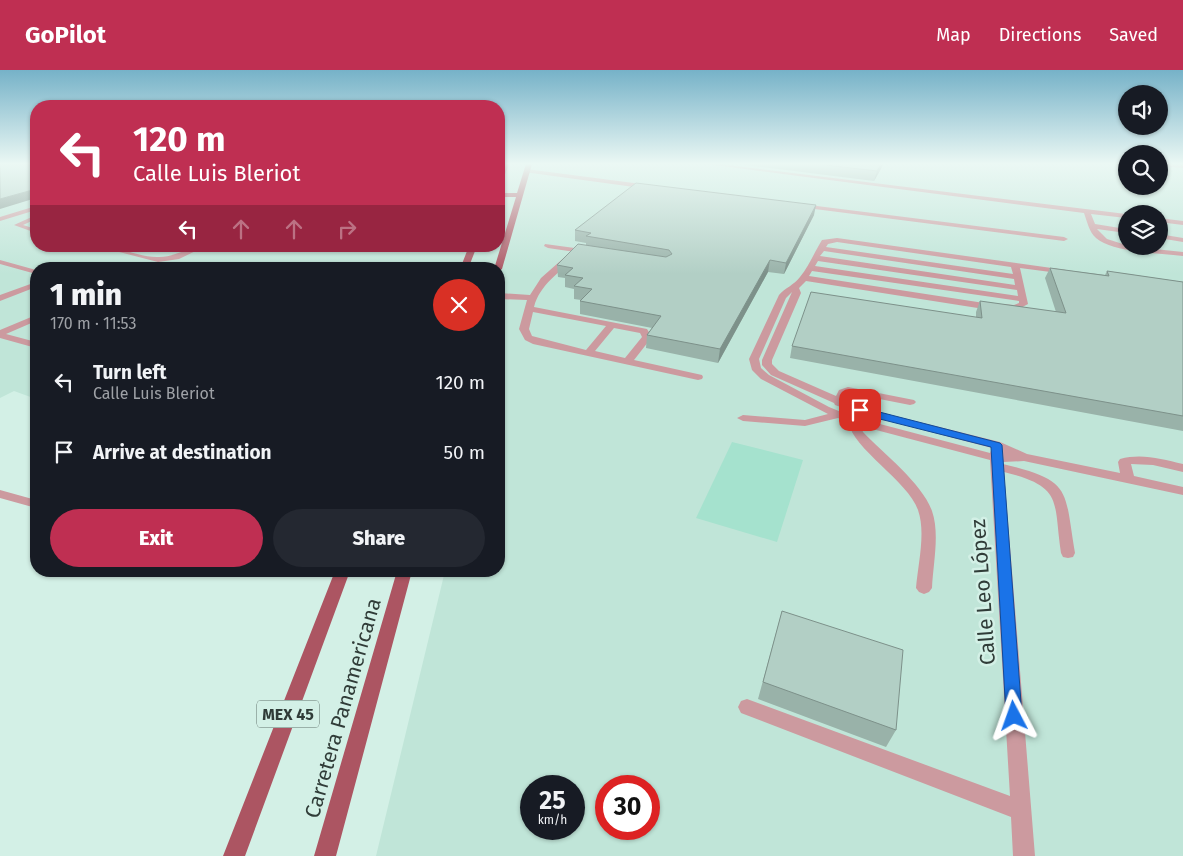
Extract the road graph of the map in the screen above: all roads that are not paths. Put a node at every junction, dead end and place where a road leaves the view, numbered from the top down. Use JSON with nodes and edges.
{"nodes":[{"id":1,"x":518,"y":201,"type":"edge"},
{"id":2,"x":1004,"y":201,"type":"edge"},
{"id":3,"x":798,"y":206,"type":"edge"},
{"id":4,"x":30,"y":210,"type":"edge"},
{"id":5,"x":1087,"y":211,"type":"junction"},
{"id":6,"x":1118,"y":215,"type":"edge"},
{"id":7,"x":0,"y":219,"type":"edge"},
{"id":8,"x":30,"y":220,"type":"edge"},
{"id":9,"x":1168,"y":221,"type":"edge"},
{"id":10,"x":1183,"y":223,"type":"edge"},
{"id":11,"x":1093,"y":226,"type":"junction"},
{"id":12,"x":30,"y":229,"type":"edge"},
{"id":13,"x":1118,"y":230,"type":"edge"},
{"id":14,"x":1168,"y":238,"type":"edge"},
{"id":15,"x":1064,"y":239,"type":"dead end"},
{"id":16,"x":1183,"y":240,"type":"edge"},
{"id":17,"x":505,"y":245,"type":"edge"},
{"id":18,"x":548,"y":246,"type":"dead end"},
{"id":19,"x":820,"y":248,"type":"junction"},
{"id":20,"x":125,"y":252,"type":"edge"},
{"id":21,"x":188,"y":252,"type":"edge"},
{"id":22,"x":1183,"y":254,"type":"edge"},
{"id":23,"x":816,"y":258,"type":"junction"},
{"id":24,"x":0,"y":262,"type":"edge"},
{"id":25,"x":1015,"y":265,"type":"junction"},
{"id":26,"x":811,"y":268,"type":"junction"},
{"id":27,"x":30,"y":270,"type":"edge"},
{"id":28,"x":1077,"y":274,"type":"edge"},
{"id":29,"x":1018,"y":277,"type":"junction"},
{"id":30,"x":804,"y":278,"type":"junction"},
{"id":31,"x":30,"y":286,"type":"edge"},
{"id":32,"x":795,"y":288,"type":"junction"},
{"id":33,"x":1021,"y":288,"type":"junction"},
{"id":34,"x":505,"y":296,"type":"edge"},
{"id":35,"x":0,"y":298,"type":"edge"},
{"id":36,"x":532,"y":298,"type":"junction"},
{"id":37,"x":1024,"y":300,"type":"junction"},
{"id":38,"x":530,"y":309,"type":"junction"},
{"id":39,"x":30,"y":321,"type":"edge"},
{"id":40,"x":613,"y":324,"type":"junction"},
{"id":41,"x":0,"y":334,"type":"edge"},
{"id":42,"x":30,"y":343,"type":"edge"},
{"id":43,"x":588,"y":353,"type":"junction"},
{"id":44,"x":628,"y":362,"type":"junction"},
{"id":45,"x":698,"y":377,"type":"dead end"},
{"id":46,"x":910,"y":402,"type":"dead end"},
{"id":47,"x":839,"y":403,"type":"junction"},
{"id":48,"x":838,"y":415,"type":"junction"},
{"id":49,"x":857,"y":416,"type":"junction"},
{"id":50,"x":743,"y":418,"type":"dead end"},
{"id":51,"x":996,"y":456,"type":"junction"},
{"id":52,"x":1183,"y":468,"type":"edge"},
{"id":53,"x":1128,"y":479,"type":"junction"},
{"id":54,"x":1183,"y":490,"type":"edge"},
{"id":55,"x":0,"y":494,"type":"edge"},
{"id":56,"x":30,"y":502,"type":"edge"},
{"id":57,"x":1068,"y":553,"type":"dead end"},
{"id":58,"x":341,"y":577,"type":"edge"},
{"id":59,"x":403,"y":577,"type":"edge"},
{"id":60,"x":924,"y":588,"type":"dead end"},
{"id":61,"x":747,"y":707,"type":"dead end"},
{"id":62,"x":1021,"y":812,"type":"junction"},
{"id":63,"x":234,"y":856,"type":"edge"},
{"id":64,"x":325,"y":856,"type":"edge"},
{"id":65,"x":1024,"y":856,"type":"edge"}],
"edges":[{"from":1,"to":17,"type":"main road"},
{"from":2,"to":5,"type":"street"},
{"from":3,"to":15,"type":"street"},
{"from":4,"to":7,"type":"street"},
{"from":5,"to":6,"type":"street"},
{"from":5,"to":11,"type":"street"},
{"from":8,"to":12,"type":"street"},
{"from":9,"to":10,"type":"street"},
{"from":11,"to":13,"type":"street"},
{"from":11,"to":22,"type":"street"},
{"from":14,"to":16,"type":"street"},
{"from":18,"to":36,"type":"street"},
{"from":19,"to":23,"type":"street"},
{"from":19,"to":25,"type":"street"},
{"from":19,"to":29,"type":"street"},
{"from":20,"to":21,"type":"street"},
{"from":23,"to":26,"type":"street"},
{"from":23,"to":33,"type":"street"},
{"from":24,"to":27,"type":"street"},
{"from":25,"to":28,"type":"street"},
{"from":25,"to":29,"type":"street"},
{"from":26,"to":30,"type":"street"},
{"from":26,"to":37,"type":"street"},
{"from":29,"to":33,"type":"street"},
{"from":30,"to":32,"type":"street"},
{"from":30,"to":37,"type":"street"},
{"from":31,"to":35,"type":"street"},
{"from":32,"to":47,"type":"street"},
{"from":32,"to":48,"type":"street"},
{"from":33,"to":37,"type":"street"},
{"from":34,"to":36,"type":"street"},
{"from":36,"to":38,"type":"street"},
{"from":38,"to":40,"type":"street"},
{"from":38,"to":43,"type":"street"},
{"from":39,"to":41,"type":"street"},
{"from":40,"to":43,"type":"street"},
{"from":40,"to":44,"type":"street"},
{"from":41,"to":42,"type":"street"},
{"from":43,"to":44,"type":"street"},
{"from":44,"to":45,"type":"street"},
{"from":46,"to":47,"type":"street"},
{"from":47,"to":49,"type":"street"},
{"from":48,"to":49,"type":"street"},
{"from":48,"to":50,"type":"street"},
{"from":49,"to":51,"type":"street"},
{"from":49,"to":60,"type":"street"},
{"from":51,"to":53,"type":"street"},
{"from":51,"to":57,"type":"street"},
{"from":51,"to":62,"type":"street","name":"Calle Leo López"},
{"from":52,"to":53,"type":"street"},
{"from":53,"to":54,"type":"street"},
{"from":55,"to":56,"type":"street"},
{"from":58,"to":63,"type":"main road","number":"MEX 45"},
{"from":59,"to":64,"type":"main road","name":"Carretera Panamericana"},
{"from":61,"to":62,"type":"street"},
{"from":62,"to":65,"type":"street","name":"Calle Leo López"}]}
